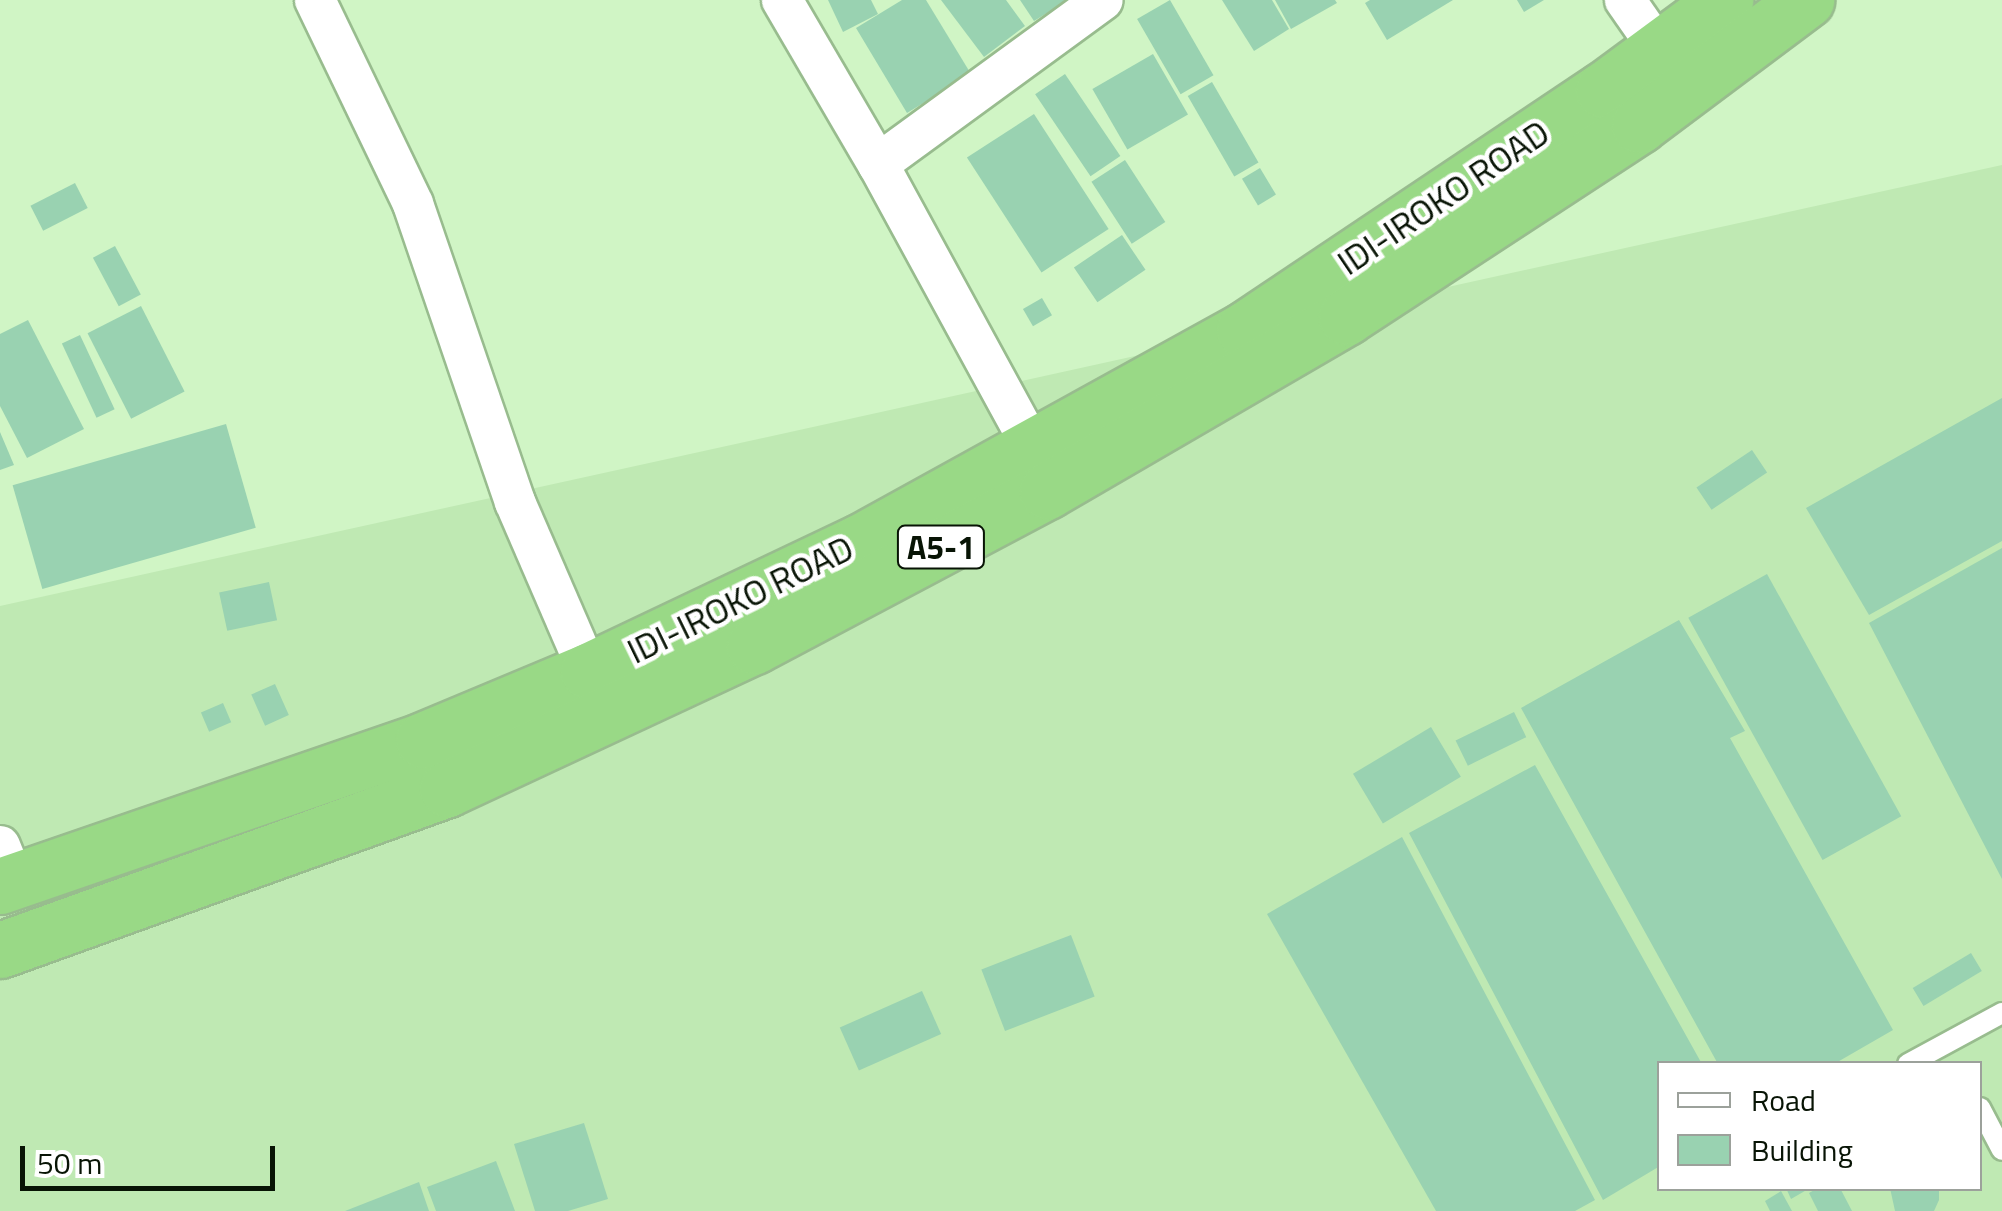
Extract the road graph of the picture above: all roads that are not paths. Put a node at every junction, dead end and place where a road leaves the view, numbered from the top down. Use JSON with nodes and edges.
{"nodes":[{"id":1,"x":315,"y":0,"type":"edge"},
{"id":2,"x":782,"y":0,"type":"edge"},
{"id":3,"x":1103,"y":0,"type":"edge"},
{"id":4,"x":1625,"y":0,"type":"edge"},
{"id":5,"x":1725,"y":0,"type":"edge"},
{"id":6,"x":1806,"y":0,"type":"edge"},
{"id":7,"x":1659,"y":49,"type":"junction"},
{"id":8,"x":878,"y":164,"type":"junction"},
{"id":9,"x":1032,"y":447,"type":"junction"},
{"id":10,"x":588,"y":671,"type":"junction"},
{"id":11,"x":5,"y":871,"type":"edge"},
{"id":12,"x":0,"y":950,"type":"edge"},
{"id":13,"x":2002,"y":1013,"type":"edge"},
{"id":14,"x":1945,"y":1043,"type":"junction"},
{"id":15,"x":1913,"y":1061,"type":"edge"},
{"id":16,"x":1954,"y":1061,"type":"edge"},
{"id":17,"x":1982,"y":1112,"type":"edge"},
{"id":18,"x":2002,"y":1150,"type":"edge"}],
"edges":[{"from":1,"to":10,"type":"street"},
{"from":2,"to":8,"type":"street"},
{"from":3,"to":8,"type":"street"},
{"from":4,"to":7,"type":"street"},
{"from":5,"to":7,"type":"highway","name":"IDI-IROKO ROAD","number":"A5-1"},
{"from":6,"to":12,"type":"highway","number":"A5-1"},
{"from":7,"to":9,"type":"highway","name":"IDI-IROKO ROAD","number":"A5-1"},
{"from":8,"to":9,"type":"street"},
{"from":9,"to":10,"type":"highway","name":"IDI-IROKO ROAD","number":"A5-1"},
{"from":10,"to":11,"type":"highway","name":"IDI-IROKO ROAD","number":"A5-1"},
{"from":13,"to":14,"type":"lane"},
{"from":14,"to":15,"type":"lane"},
{"from":14,"to":16,"type":"lane"},
{"from":17,"to":18,"type":"lane"}]}
